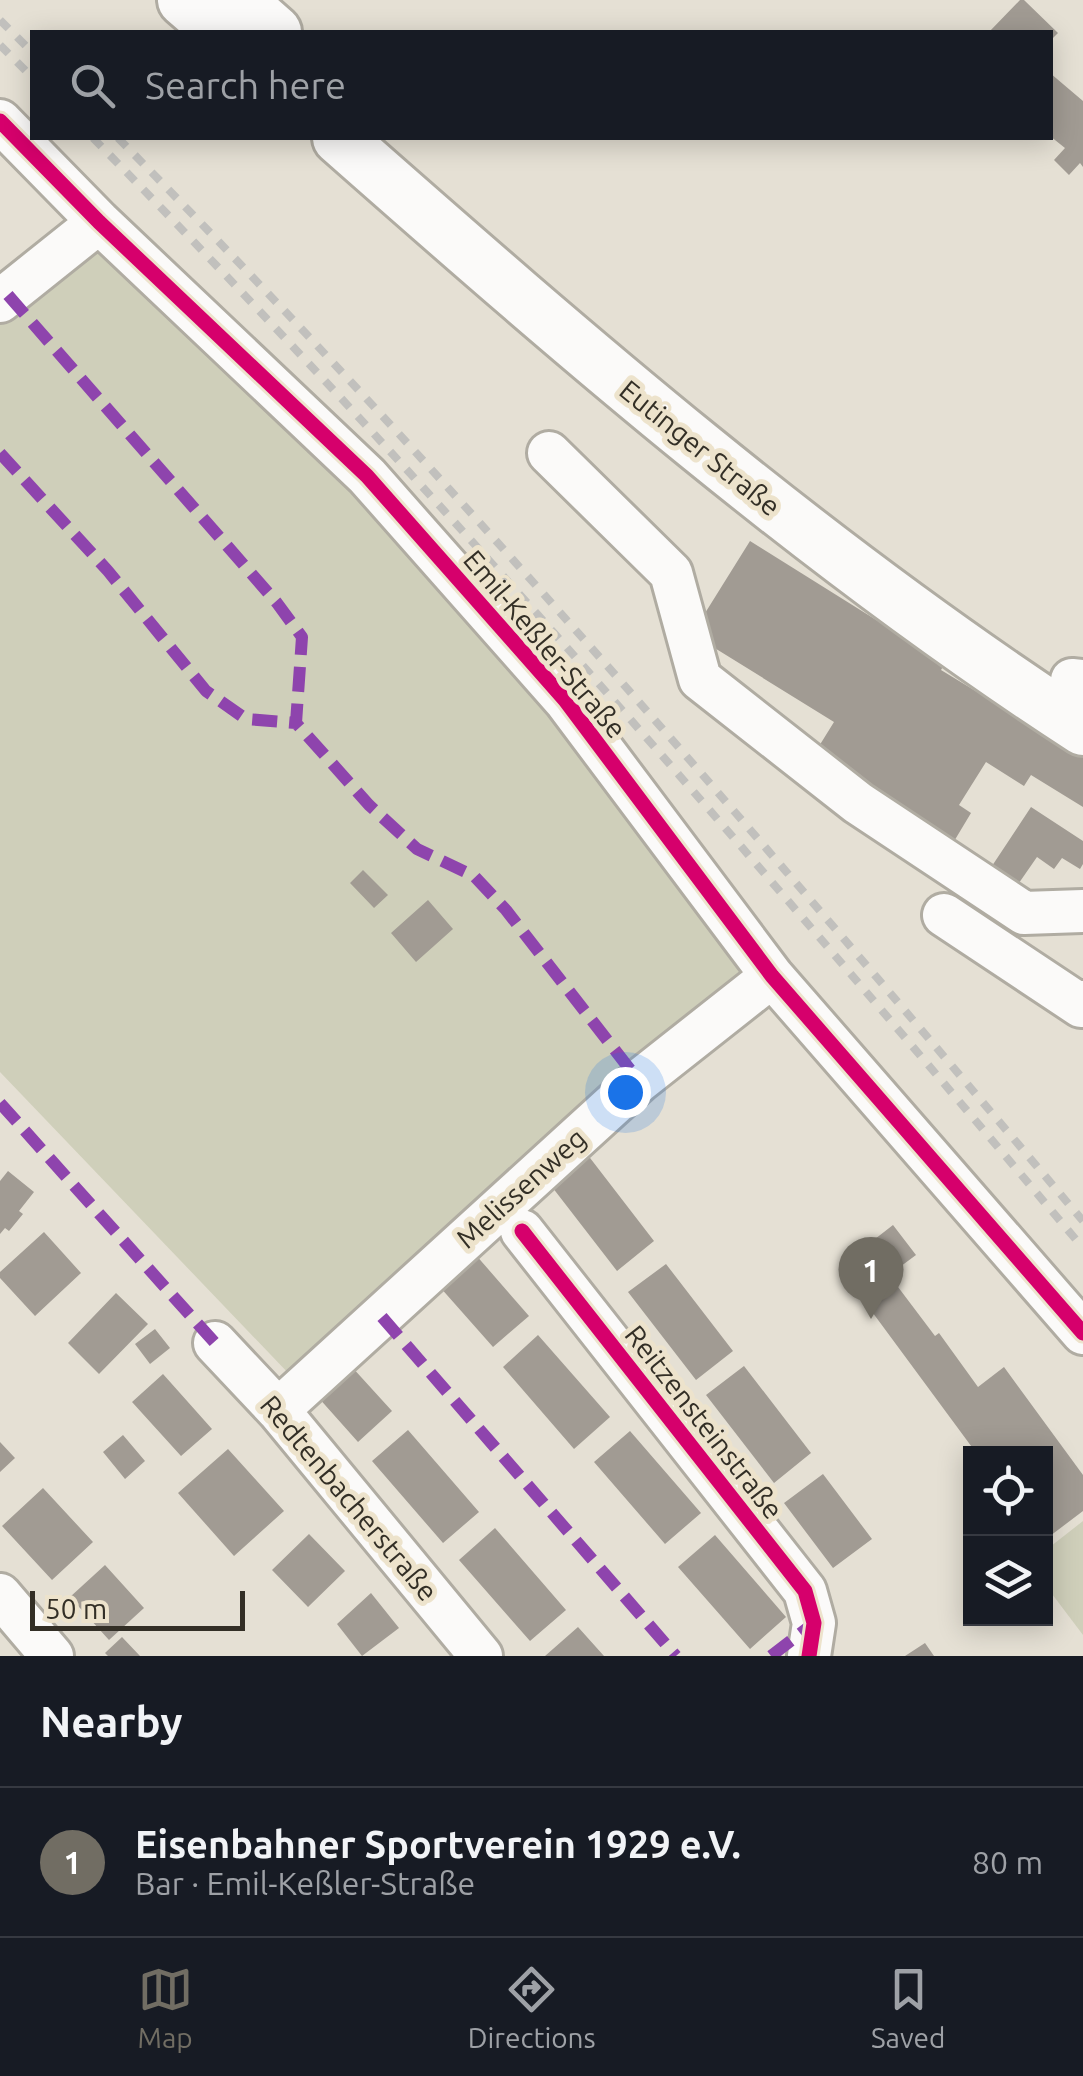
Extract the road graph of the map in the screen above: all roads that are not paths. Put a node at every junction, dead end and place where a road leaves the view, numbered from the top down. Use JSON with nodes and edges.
{"nodes":[{"id":1,"x":184,"y":0,"type":"edge"},
{"id":2,"x":239,"y":0,"type":"edge"},
{"id":3,"x":219,"y":30,"type":"edge"},
{"id":4,"x":273,"y":30,"type":"edge"},
{"id":5,"x":0,"y":121,"type":"edge"},
{"id":6,"x":341,"y":140,"type":"edge"},
{"id":7,"x":394,"y":140,"type":"edge"},
{"id":8,"x":99,"y":222,"type":"junction"},
{"id":9,"x":0,"y":301,"type":"edge"},
{"id":10,"x":548,"y":452,"type":"dead end"},
{"id":11,"x":1080,"y":695,"type":"edge"},
{"id":12,"x":1083,"y":911,"type":"edge"},
{"id":13,"x":944,"y":914,"type":"dead end"},
{"id":14,"x":772,"y":976,"type":"junction"},
{"id":15,"x":1083,"y":1002,"type":"edge"},
{"id":16,"x":522,"y":1232,"type":"dead end"},
{"id":17,"x":1083,"y":1333,"type":"edge"},
{"id":18,"x":215,"y":1343,"type":"dead end"},
{"id":19,"x":278,"y":1410,"type":"junction"},
{"id":20,"x":0,"y":1595,"type":"edge"},
{"id":21,"x":52,"y":1656,"type":"edge"},
{"id":22,"x":480,"y":1656,"type":"edge"},
{"id":23,"x":809,"y":1656,"type":"edge"}],
"edges":[{"from":1,"to":3,"type":"main road"},
{"from":2,"to":4,"type":"main road"},
{"from":5,"to":8,"type":"street","name":"Emil-Keßler-Straße"},
{"from":6,"to":11,"type":"main road","name":"Eutinger Straße"},
{"from":7,"to":11,"type":"main road","name":"Eutinger Straße"},
{"from":8,"to":9,"type":"street"},
{"from":8,"to":14,"type":"street","name":"Emil-Keßler-Straße"},
{"from":10,"to":12,"type":"street"},
{"from":13,"to":15,"type":"street"},
{"from":14,"to":17,"type":"street","name":"Emil-Keßler-Straße"},
{"from":14,"to":19,"type":"street","name":"Melissenweg"},
{"from":16,"to":23,"type":"street","name":"Reitzensteinstraße"},
{"from":18,"to":19,"type":"street","name":"Redtenbacherstraße"},
{"from":19,"to":22,"type":"street","name":"Redtenbacherstraße"},
{"from":20,"to":21,"type":"street"}]}
